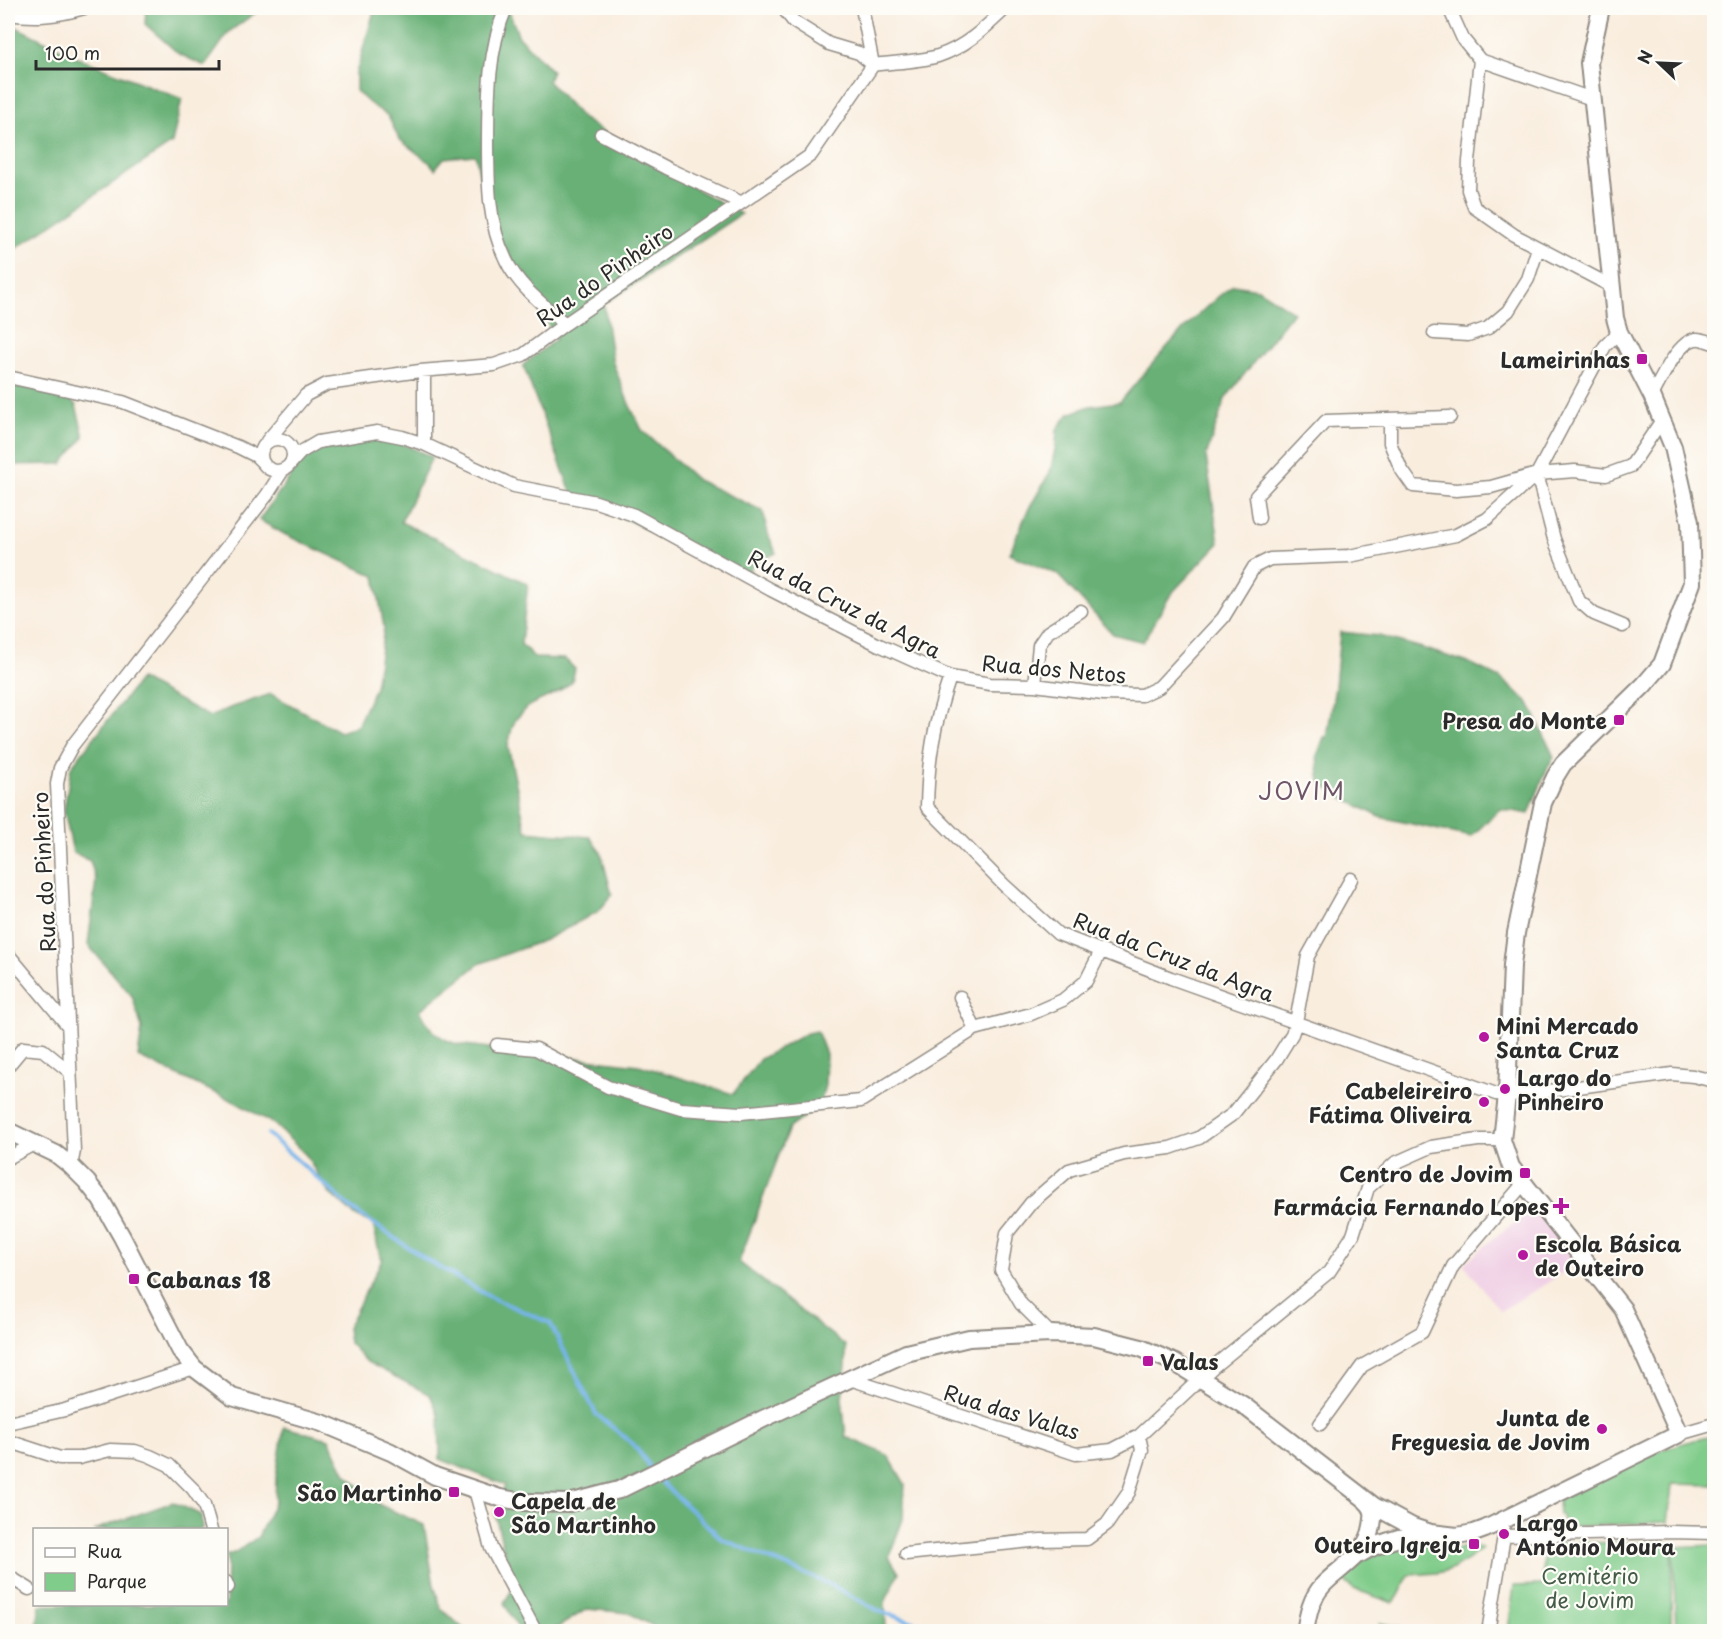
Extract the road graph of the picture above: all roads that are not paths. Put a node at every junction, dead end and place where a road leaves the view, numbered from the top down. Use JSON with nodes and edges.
{"nodes":[{"id":1,"x":84,"y":8,"type":"edge"},
{"id":2,"x":506,"y":8,"type":"edge"},
{"id":3,"x":783,"y":8,"type":"edge"},
{"id":4,"x":864,"y":8,"type":"edge"},
{"id":5,"x":1006,"y":8,"type":"edge"},
{"id":6,"x":1449,"y":8,"type":"edge"},
{"id":7,"x":1601,"y":8,"type":"edge"},
{"id":8,"x":8,"y":14,"type":"edge"},
{"id":9,"x":1480,"y":60,"type":"junction"},
{"id":10,"x":873,"y":65,"type":"junction"},
{"id":11,"x":1592,"y":99,"type":"junction"},
{"id":12,"x":601,"y":134,"type":"dead end"},
{"id":13,"x":740,"y":202,"type":"junction"},
{"id":14,"x":1538,"y":248,"type":"junction"},
{"id":15,"x":1611,"y":286,"type":"junction"},
{"id":16,"x":565,"y":324,"type":"junction"},
{"id":17,"x":1619,"y":332,"type":"junction"},
{"id":18,"x":1434,"y":333,"type":"dead end"},
{"id":19,"x":1714,"y":343,"type":"edge"},
{"id":20,"x":424,"y":371,"type":"junction"},
{"id":21,"x":8,"y":377,"type":"edge"},
{"id":22,"x":1652,"y":396,"type":"junction"},
{"id":23,"x":299,"y":403,"type":"junction"},
{"id":24,"x":1450,"y":417,"type":"dead end"},
{"id":25,"x":1390,"y":419,"type":"junction"},
{"id":26,"x":1662,"y":420,"type":"junction"},
{"id":27,"x":318,"y":442,"type":"junction"},
{"id":28,"x":265,"y":443,"type":"junction"},
{"id":29,"x":289,"y":443,"type":"junction"},
{"id":30,"x":424,"y":444,"type":"junction"},
{"id":31,"x":238,"y":447,"type":"junction"},
{"id":32,"x":263,"y":464,"type":"junction"},
{"id":33,"x":287,"y":467,"type":"junction"},
{"id":34,"x":1537,"y":474,"type":"junction"},
{"id":35,"x":263,"y":501,"type":"junction"},
{"id":36,"x":1259,"y":518,"type":"dead end"},
{"id":37,"x":1081,"y":611,"type":"dead end"},
{"id":38,"x":1623,"y":626,"type":"dead end"},
{"id":39,"x":950,"y":677,"type":"junction"},
{"id":40,"x":1035,"y":685,"type":"junction"},
{"id":41,"x":1351,"y":879,"type":"dead end"},
{"id":42,"x":1101,"y":951,"type":"junction"},
{"id":43,"x":8,"y":954,"type":"edge"},
{"id":44,"x":960,"y":997,"type":"dead end"},
{"id":45,"x":1296,"y":1022,"type":"junction"},
{"id":46,"x":68,"y":1026,"type":"junction"},
{"id":47,"x":975,"y":1029,"type":"junction"},
{"id":48,"x":497,"y":1045,"type":"dead end"},
{"id":49,"x":8,"y":1066,"type":"edge"},
{"id":50,"x":70,"y":1072,"type":"junction"},
{"id":51,"x":1714,"y":1081,"type":"edge"},
{"id":52,"x":1507,"y":1095,"type":"junction"},
{"id":53,"x":8,"y":1131,"type":"edge"},
{"id":54,"x":1502,"y":1140,"type":"junction"},
{"id":55,"x":36,"y":1143,"type":"junction"},
{"id":56,"x":8,"y":1158,"type":"edge"},
{"id":57,"x":71,"y":1166,"type":"junction"},
{"id":58,"x":1524,"y":1183,"type":"junction"},
{"id":59,"x":1051,"y":1334,"type":"junction"},
{"id":60,"x":194,"y":1368,"type":"junction"},
{"id":61,"x":1202,"y":1378,"type":"junction"},
{"id":62,"x":850,"y":1379,"type":"junction"},
{"id":63,"x":8,"y":1423,"type":"edge"},
{"id":64,"x":1714,"y":1424,"type":"edge"},
{"id":65,"x":1320,"y":1425,"type":"dead end"},
{"id":66,"x":1679,"y":1434,"type":"junction"},
{"id":67,"x":1139,"y":1436,"type":"junction"},
{"id":68,"x":8,"y":1441,"type":"edge"},
{"id":69,"x":475,"y":1490,"type":"junction"},
{"id":70,"x":1361,"y":1497,"type":"junction"},
{"id":71,"x":1394,"y":1517,"type":"junction"},
{"id":72,"x":1373,"y":1527,"type":"junction"},
{"id":73,"x":210,"y":1528,"type":"edge"},
{"id":74,"x":1502,"y":1529,"type":"junction"},
{"id":75,"x":1431,"y":1533,"type":"junction"},
{"id":76,"x":1714,"y":1533,"type":"edge"},
{"id":77,"x":1391,"y":1542,"type":"junction"},
{"id":78,"x":906,"y":1554,"type":"dead end"},
{"id":79,"x":1354,"y":1558,"type":"junction"},
{"id":80,"x":8,"y":1576,"type":"edge"},
{"id":81,"x":30,"y":1588,"type":"dead end"},
{"id":82,"x":536,"y":1632,"type":"edge"},
{"id":83,"x":1305,"y":1632,"type":"edge"},
{"id":84,"x":1488,"y":1632,"type":"edge"}],
"edges":[{"from":1,"to":8,"type":"street"},
{"from":2,"to":16,"type":"street"},
{"from":3,"to":10,"type":"street"},
{"from":4,"to":10,"type":"street"},
{"from":5,"to":10,"type":"street"},
{"from":6,"to":9,"type":"street"},
{"from":7,"to":11,"type":"street"},
{"from":9,"to":11,"type":"street"},
{"from":9,"to":14,"type":"street"},
{"from":10,"to":13,"type":"street","name":"Rua do Pinheiro"},
{"from":11,"to":15,"type":"street"},
{"from":12,"to":13,"type":"street"},
{"from":13,"to":16,"type":"street","name":"Rua do Pinheiro"},
{"from":14,"to":15,"type":"street"},
{"from":14,"to":18,"type":"street"},
{"from":15,"to":17,"type":"street"},
{"from":16,"to":20,"type":"street","name":"Rua do Pinheiro"},
{"from":17,"to":22,"type":"street"},
{"from":17,"to":34,"type":"street"},
{"from":19,"to":22,"type":"street"},
{"from":20,"to":23,"type":"street","name":"Rua do Pinheiro"},
{"from":20,"to":30,"type":"street"},
{"from":21,"to":31,"type":"street"},
{"from":22,"to":26,"type":"street"},
{"from":23,"to":28,"type":"street","name":"Rua do Pinheiro"},
{"from":23,"to":29,"type":"street"},
{"from":24,"to":25,"type":"street"},
{"from":25,"to":34,"type":"street"},
{"from":25,"to":36,"type":"street"},
{"from":26,"to":34,"type":"street"},
{"from":26,"to":52,"type":"street"},
{"from":27,"to":29,"type":"street","name":"Rua da Cruz da Agra"},
{"from":27,"to":30,"type":"street","name":"Rua da Cruz da Agra"},
{"from":27,"to":33,"type":"street","name":"Rua da Cruz da Agra"},
{"from":28,"to":29,"type":"street"},
{"from":28,"to":31,"type":"street"},
{"from":28,"to":32,"type":"street"},
{"from":29,"to":33,"type":"street"},
{"from":30,"to":39,"type":"street","name":"Rua da Cruz da Agra"},
{"from":31,"to":32,"type":"street"},
{"from":32,"to":33,"type":"street"},
{"from":32,"to":35,"type":"street"},
{"from":33,"to":35,"type":"street","name":"Rua do Pinheiro"},
{"from":34,"to":38,"type":"street"},
{"from":34,"to":40,"type":"street","name":"Rua dos Netos"},
{"from":35,"to":46,"type":"street","name":"Rua do Pinheiro"},
{"from":37,"to":40,"type":"street"},
{"from":39,"to":40,"type":"street","name":"Rua dos Netos"},
{"from":39,"to":42,"type":"street","name":"Rua da Cruz da Agra"},
{"from":41,"to":45,"type":"street"},
{"from":42,"to":45,"type":"street","name":"Rua da Cruz da Agra"},
{"from":42,"to":47,"type":"street"},
{"from":43,"to":46,"type":"street"},
{"from":44,"to":47,"type":"street"},
{"from":45,"to":52,"type":"street","name":"Rua da Cruz da Agra"},
{"from":45,"to":59,"type":"street"},
{"from":46,"to":50,"type":"street","name":"Rua do Pinheiro"},
{"from":47,"to":48,"type":"street"},
{"from":49,"to":50,"type":"street"},
{"from":50,"to":57,"type":"street","name":"Rua do Pinheiro"},
{"from":51,"to":52,"type":"street"},
{"from":52,"to":54,"type":"street"},
{"from":53,"to":55,"type":"street"},
{"from":54,"to":58,"type":"street"},
{"from":54,"to":61,"type":"street","name":"Rua das Valas"},
{"from":55,"to":56,"type":"street"},
{"from":55,"to":57,"type":"street"},
{"from":57,"to":60,"type":"street"},
{"from":58,"to":65,"type":"street"},
{"from":58,"to":66,"type":"street"},
{"from":59,"to":61,"type":"street"},
{"from":59,"to":62,"type":"street"},
{"from":60,"to":63,"type":"street"},
{"from":60,"to":69,"type":"street"},
{"from":61,"to":67,"type":"street","name":"Rua das Valas"},
{"from":61,"to":70,"type":"street"},
{"from":62,"to":67,"type":"street","name":"Rua das Valas"},
{"from":62,"to":69,"type":"street"},
{"from":64,"to":66,"type":"street"},
{"from":66,"to":74,"type":"street"},
{"from":67,"to":78,"type":"street"},
{"from":68,"to":73,"type":"street"},
{"from":69,"to":82,"type":"street"},
{"from":70,"to":71,"type":"street"},
{"from":70,"to":72,"type":"street"},
{"from":71,"to":72,"type":"street"},
{"from":71,"to":75,"type":"street"},
{"from":71,"to":77,"type":"street"},
{"from":72,"to":77,"type":"street"},
{"from":72,"to":79,"type":"street"},
{"from":74,"to":75,"type":"street"},
{"from":74,"to":76,"type":"street"},
{"from":74,"to":84,"type":"street"},
{"from":75,"to":77,"type":"street"},
{"from":77,"to":79,"type":"street"},
{"from":79,"to":83,"type":"street"},
{"from":80,"to":81,"type":"street"}]}
